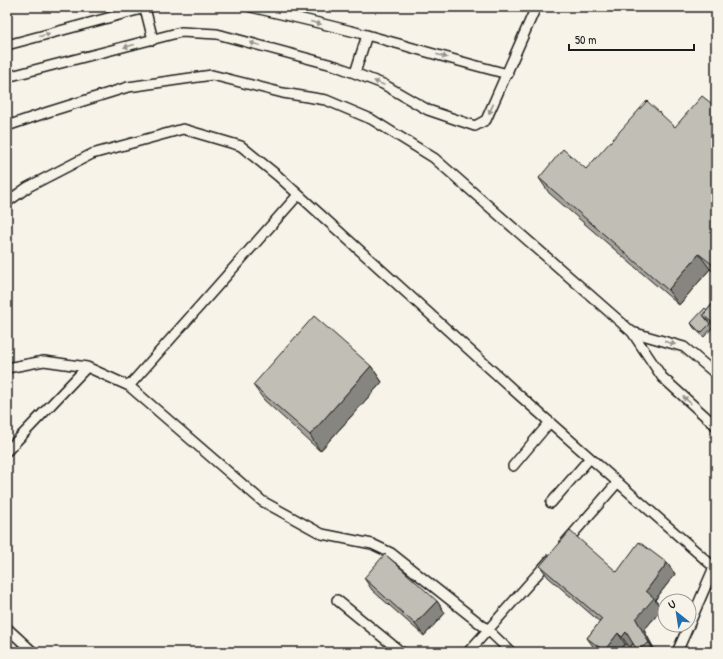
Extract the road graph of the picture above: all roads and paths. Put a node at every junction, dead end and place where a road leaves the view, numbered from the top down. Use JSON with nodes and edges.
{"nodes":[{"id":1,"x":147,"y":7,"type":"edge"},
{"id":2,"x":251,"y":7,"type":"edge"},
{"id":3,"x":536,"y":7,"type":"edge"},
{"id":4,"x":367,"y":35,"type":"junction"},
{"id":5,"x":153,"y":40,"type":"junction"},
{"id":6,"x":7,"y":45,"type":"edge"},
{"id":7,"x":355,"y":73,"type":"junction"},
{"id":8,"x":508,"y":74,"type":"junction"},
{"id":9,"x":7,"y":76,"type":"edge"},
{"id":10,"x":7,"y":126,"type":"edge"},
{"id":11,"x":298,"y":195,"type":"junction"},
{"id":12,"x":7,"y":202,"type":"edge"},
{"id":13,"x":632,"y":332,"type":"junction"},
{"id":14,"x":88,"y":367,"type":"junction"},
{"id":15,"x":7,"y":368,"type":"edge"},
{"id":16,"x":716,"y":374,"type":"edge"},
{"id":17,"x":129,"y":386,"type":"junction"},
{"id":18,"x":550,"y":422,"type":"junction"},
{"id":19,"x":716,"y":426,"type":"edge"},
{"id":20,"x":7,"y":451,"type":"edge"},
{"id":21,"x":590,"y":458,"type":"junction"},
{"id":22,"x":513,"y":466,"type":"dead end"},
{"id":23,"x":618,"y":482,"type":"junction"},
{"id":24,"x":551,"y":503,"type":"dead end"},
{"id":25,"x":715,"y":568,"type":"edge"},
{"id":26,"x":337,"y":600,"type":"dead end"},
{"id":27,"x":697,"y":607,"type":"edge"},
{"id":28,"x":7,"y":628,"type":"edge"},
{"id":29,"x":488,"y":630,"type":"junction"},
{"id":30,"x":685,"y":633,"type":"edge"},
{"id":31,"x":33,"y":652,"type":"edge"},
{"id":32,"x":401,"y":652,"type":"edge"},
{"id":33,"x":468,"y":652,"type":"edge"},
{"id":34,"x":511,"y":652,"type":"edge"},
{"id":35,"x":677,"y":652,"type":"edge"}],
"edges":[{"from":1,"to":5,"type":"lane"},
{"from":6,"to":1,"type":"lane","one_way":true},
{"from":2,"to":4,"type":"lane","one_way":true},
{"from":3,"to":8,"type":"lane"},
{"from":4,"to":7,"type":"lane"},
{"from":4,"to":8,"type":"lane","one_way":true},
{"from":7,"to":5,"type":"lane","one_way":true},
{"from":5,"to":9,"type":"lane","one_way":true},
{"from":8,"to":7,"type":"lane","one_way":true},
{"from":10,"to":13,"type":"lane"},
{"from":11,"to":12,"type":"lane"},
{"from":11,"to":17,"type":"lane"},
{"from":11,"to":18,"type":"lane"},
{"from":13,"to":16,"type":"lane","one_way":true},
{"from":19,"to":13,"type":"lane","one_way":true},
{"from":14,"to":15,"type":"lane"},
{"from":14,"to":17,"type":"lane"},
{"from":14,"to":20,"type":"lane"},
{"from":17,"to":29,"type":"lane"},
{"from":18,"to":21,"type":"lane"},
{"from":18,"to":22,"type":"lane"},
{"from":21,"to":23,"type":"lane"},
{"from":21,"to":24,"type":"lane"},
{"from":23,"to":25,"type":"lane"},
{"from":23,"to":29,"type":"lane"},
{"from":25,"to":27,"type":"lane"},
{"from":26,"to":32,"type":"lane"},
{"from":28,"to":31,"type":"lane"},
{"from":29,"to":33,"type":"lane"},
{"from":29,"to":34,"type":"lane"},
{"from":30,"to":35,"type":"lane"}]}
